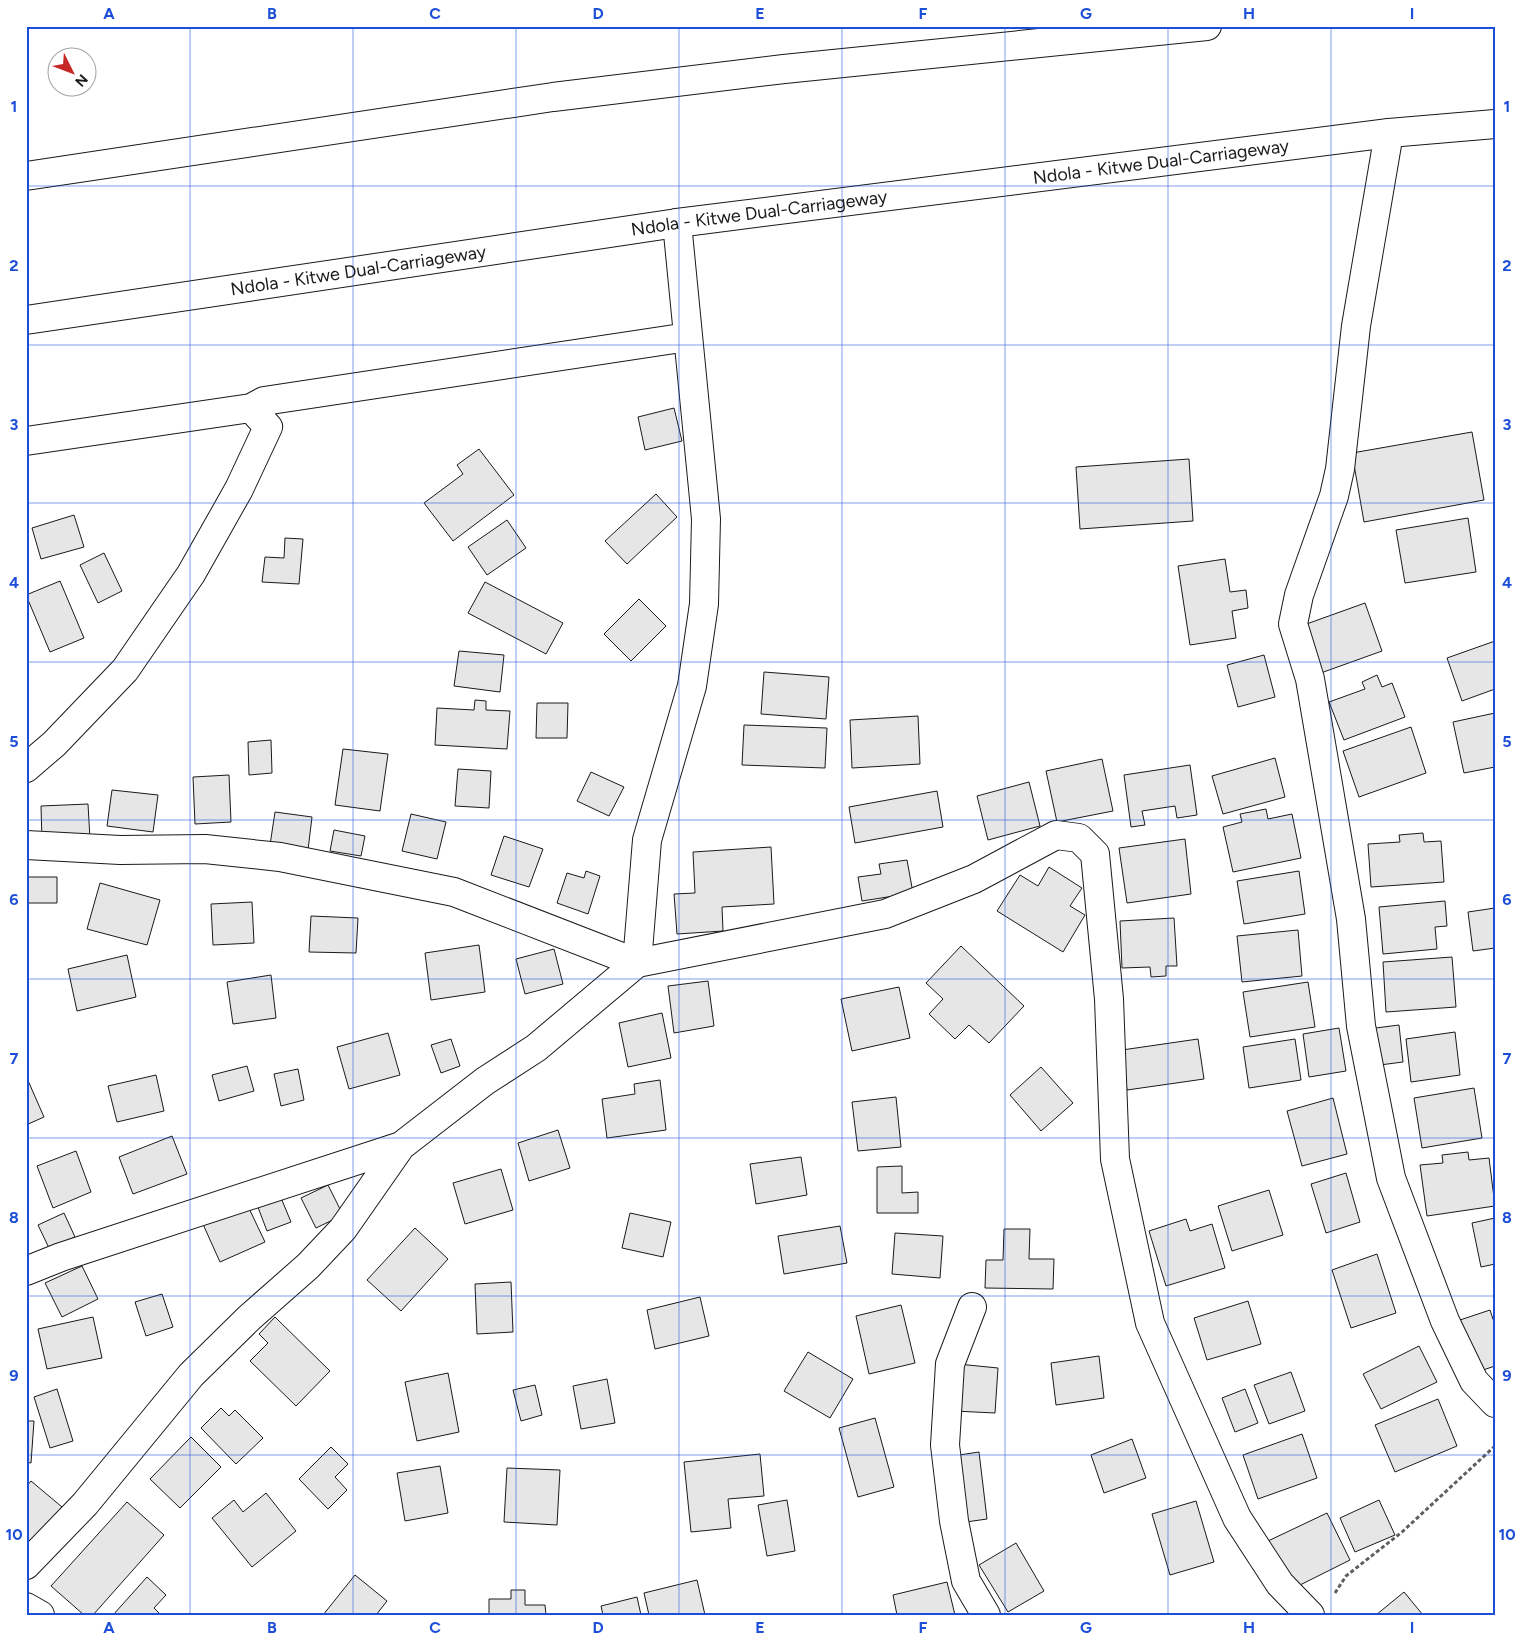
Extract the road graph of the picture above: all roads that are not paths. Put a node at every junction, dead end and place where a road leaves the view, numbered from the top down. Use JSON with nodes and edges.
{"nodes":[{"id":1,"x":1207,"y":26,"type":"edge"},
{"id":2,"x":1495,"y":124,"type":"edge"},
{"id":3,"x":1389,"y":133,"type":"junction"},
{"id":4,"x":26,"y":176,"type":"edge"},
{"id":5,"x":677,"y":224,"type":"junction"},
{"id":6,"x":26,"y":320,"type":"edge"},
{"id":7,"x":688,"y":337,"type":"junction"},
{"id":8,"x":251,"y":408,"type":"junction"},
{"id":9,"x":26,"y":441,"type":"edge"},
{"id":10,"x":26,"y":768,"type":"edge"},
{"id":11,"x":26,"y":845,"type":"edge"},
{"id":12,"x":637,"y":963,"type":"junction"},
{"id":13,"x":401,"y":1146,"type":"junction"},
{"id":14,"x":26,"y":1271,"type":"edge"},
{"id":15,"x":972,"y":1307,"type":"dead end"},
{"id":16,"x":1495,"y":1402,"type":"edge"},
{"id":17,"x":26,"y":1565,"type":"edge"},
{"id":18,"x":26,"y":1607,"type":"edge"},
{"id":19,"x":1320,"y":1607,"type":"edge"},
{"id":20,"x":40,"y":1615,"type":"edge"},
{"id":21,"x":986,"y":1615,"type":"edge"}],
"edges":[{"from":1,"to":4,"type":"main road"},
{"from":2,"to":3,"type":"main road","name":"Ndola - Kitwe Dual-Carriageway"},
{"from":3,"to":5,"type":"main road","name":"Ndola - Kitwe Dual-Carriageway"},
{"from":3,"to":16,"type":"main road"},
{"from":5,"to":6,"type":"main road","name":"Ndola - Kitwe Dual-Carriageway"},
{"from":5,"to":7,"type":"main road"},
{"from":7,"to":8,"type":"main road"},
{"from":7,"to":12,"type":"main road"},
{"from":8,"to":9,"type":"main road"},
{"from":8,"to":10,"type":"main road"},
{"from":11,"to":12,"type":"main road"},
{"from":12,"to":13,"type":"main road"},
{"from":12,"to":19,"type":"main road"},
{"from":13,"to":14,"type":"main road"},
{"from":13,"to":17,"type":"main road"},
{"from":15,"to":21,"type":"main road"},
{"from":18,"to":20,"type":"main road"}]}
